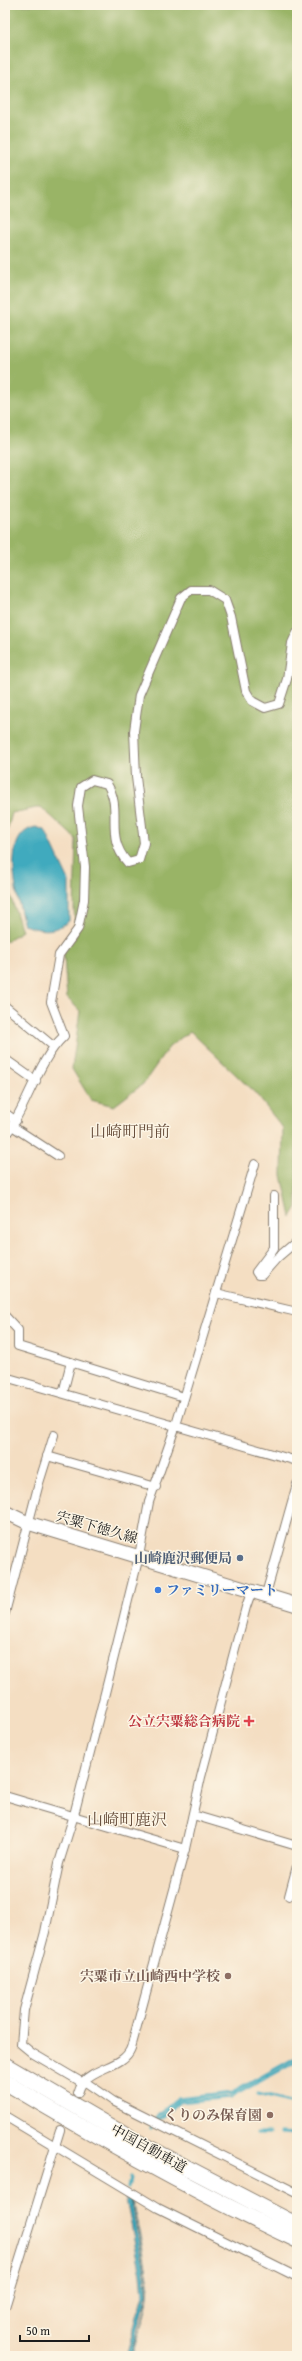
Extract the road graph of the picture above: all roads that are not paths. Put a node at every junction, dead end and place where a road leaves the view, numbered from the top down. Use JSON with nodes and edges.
{"nodes":[{"id":1,"x":297,"y":632,"type":"edge"},
{"id":2,"x":5,"y":1006,"type":"edge"},
{"id":3,"x":53,"y":1046,"type":"junction"},
{"id":4,"x":5,"y":1059,"type":"edge"},
{"id":5,"x":36,"y":1081,"type":"junction"},
{"id":6,"x":5,"y":1113,"type":"edge"},
{"id":7,"x":14,"y":1124,"type":"junction"},
{"id":8,"x":5,"y":1136,"type":"edge"},
{"id":9,"x":58,"y":1156,"type":"dead end"},
{"id":10,"x":255,"y":1164,"type":"dead end"},
{"id":11,"x":274,"y":1196,"type":"dead end"},
{"id":12,"x":297,"y":1241,"type":"edge"},
{"id":13,"x":216,"y":1293,"type":"junction"},
{"id":14,"x":297,"y":1312,"type":"edge"},
{"id":15,"x":5,"y":1316,"type":"edge"},
{"id":16,"x":71,"y":1362,"type":"junction"},
{"id":17,"x":5,"y":1377,"type":"edge"},
{"id":18,"x":63,"y":1393,"type":"junction"},
{"id":19,"x":184,"y":1397,"type":"junction"},
{"id":20,"x":176,"y":1425,"type":"junction"},
{"id":21,"x":54,"y":1435,"type":"dead end"},
{"id":22,"x":47,"y":1456,"type":"junction"},
{"id":23,"x":297,"y":1461,"type":"edge"},
{"id":24,"x":297,"y":1484,"type":"edge"},
{"id":25,"x":156,"y":1487,"type":"junction"},
{"id":26,"x":5,"y":1512,"type":"edge"},
{"id":27,"x":28,"y":1523,"type":"junction"},
{"id":28,"x":139,"y":1556,"type":"junction"},
{"id":29,"x":252,"y":1590,"type":"junction"},
{"id":30,"x":266,"y":1594,"type":"junction"},
{"id":31,"x":297,"y":1605,"type":"edge"},
{"id":32,"x":5,"y":1613,"type":"edge"},
{"id":33,"x":5,"y":1796,"type":"edge"},
{"id":34,"x":74,"y":1815,"type":"junction"},
{"id":35,"x":193,"y":1815,"type":"junction"},
{"id":36,"x":297,"y":1846,"type":"edge"},
{"id":37,"x":185,"y":1849,"type":"junction"},
{"id":38,"x":297,"y":1866,"type":"edge"},
{"id":39,"x":289,"y":1896,"type":"dead end"},
{"id":40,"x":5,"y":2065,"type":"edge"},
{"id":41,"x":5,"y":2082,"type":"edge"},
{"id":42,"x":83,"y":2082,"type":"junction"},
{"id":43,"x":78,"y":2093,"type":"dead end"},
{"id":44,"x":5,"y":2116,"type":"edge"},
{"id":45,"x":60,"y":2130,"type":"dead end"},
{"id":46,"x":54,"y":2146,"type":"junction"},
{"id":47,"x":297,"y":2193,"type":"edge"},
{"id":48,"x":297,"y":2225,"type":"edge"},
{"id":49,"x":297,"y":2240,"type":"edge"},
{"id":50,"x":297,"y":2277,"type":"edge"},
{"id":51,"x":5,"y":2307,"type":"edge"}],
"edges":[{"from":1,"to":3,"type":"street"},
{"from":2,"to":3,"type":"street"},
{"from":3,"to":5,"type":"street"},
{"from":4,"to":5,"type":"street"},
{"from":5,"to":7,"type":"street"},
{"from":6,"to":7,"type":"street"},
{"from":7,"to":8,"type":"street"},
{"from":7,"to":9,"type":"street"},
{"from":10,"to":13,"type":"street"},
{"from":11,"to":12,"type":"street"},
{"from":13,"to":14,"type":"street"},
{"from":13,"to":19,"type":"street"},
{"from":15,"to":16,"type":"street"},
{"from":16,"to":18,"type":"street"},
{"from":16,"to":19,"type":"street"},
{"from":17,"to":18,"type":"street"},
{"from":18,"to":20,"type":"street"},
{"from":19,"to":20,"type":"street"},
{"from":20,"to":23,"type":"street"},
{"from":20,"to":25,"type":"street"},
{"from":21,"to":22,"type":"street"},
{"from":22,"to":25,"type":"street"},
{"from":22,"to":27,"type":"street"},
{"from":24,"to":30,"type":"street"},
{"from":25,"to":28,"type":"street"},
{"from":26,"to":27,"type":"main road","name":"宍粟下徳久線"},
{"from":27,"to":28,"type":"main road","name":"宍粟下徳久線"},
{"from":27,"to":32,"type":"street"},
{"from":28,"to":29,"type":"main road","name":"宍粟下徳久線"},
{"from":28,"to":34,"type":"street"},
{"from":29,"to":30,"type":"main road","name":"宍粟下徳久線"},
{"from":29,"to":35,"type":"street"},
{"from":30,"to":31,"type":"main road","name":"宍粟下徳久線"},
{"from":33,"to":34,"type":"street"},
{"from":34,"to":37,"type":"street"},
{"from":34,"to":42,"type":"street"},
{"from":35,"to":36,"type":"street"},
{"from":35,"to":37,"type":"street"},
{"from":37,"to":42,"type":"street"},
{"from":38,"to":39,"type":"street"},
{"from":40,"to":48,"type":"highway","name":"中国自動車道"},
{"from":41,"to":49,"type":"highway","name":"中国自動車道"},
{"from":42,"to":43,"type":"street"},
{"from":42,"to":47,"type":"street"},
{"from":44,"to":46,"type":"street"},
{"from":45,"to":46,"type":"street"},
{"from":46,"to":50,"type":"street"},
{"from":46,"to":51,"type":"street"}]}
